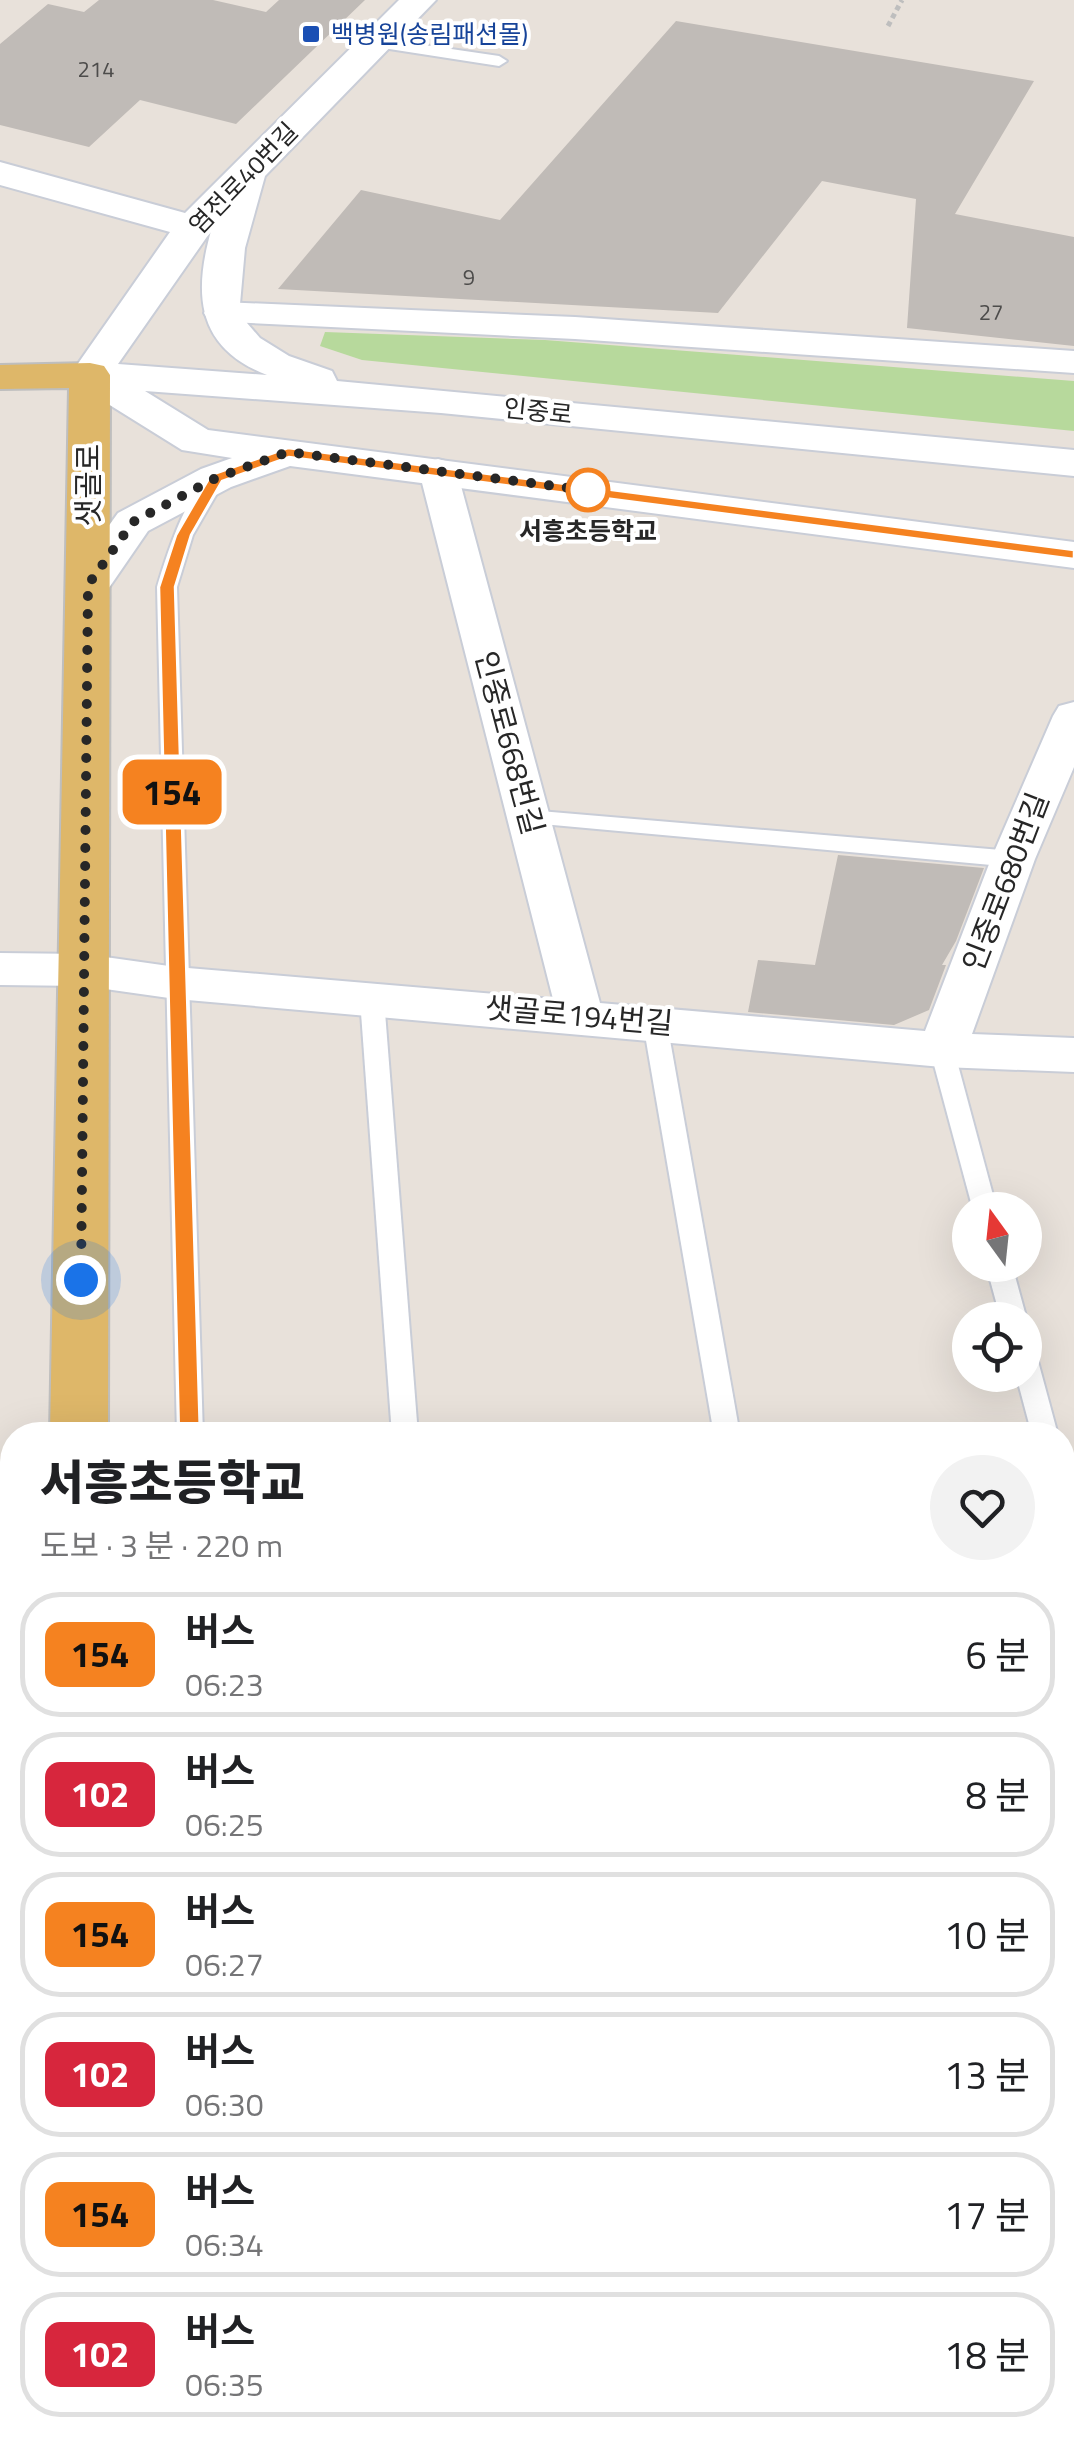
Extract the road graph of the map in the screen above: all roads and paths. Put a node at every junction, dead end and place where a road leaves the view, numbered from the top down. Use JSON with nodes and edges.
{"nodes":[{"id":1,"x":420,"y":0,"type":"edge"},
{"id":2,"x":902,"y":0,"type":"edge"},
{"id":3,"x":888,"y":26,"type":"dead end"},
{"id":4,"x":376,"y":44,"type":"junction"},
{"id":5,"x":499,"y":61,"type":"dead end"},
{"id":6,"x":247,"y":173,"type":"junction"},
{"id":7,"x":0,"y":174,"type":"edge"},
{"id":8,"x":193,"y":227,"type":"junction"},
{"id":9,"x":222,"y":314,"type":"junction"},
{"id":10,"x":1074,"y":362,"type":"edge"},
{"id":11,"x":90,"y":375,"type":"junction"},
{"id":12,"x":0,"y":377,"type":"edge"},
{"id":13,"x":368,"y":396,"type":"junction"},
{"id":14,"x":288,"y":452,"type":"junction"},
{"id":15,"x":1074,"y":462,"type":"edge"},
{"id":16,"x":438,"y":471,"type":"junction"},
{"id":17,"x":216,"y":478,"type":"junction"},
{"id":18,"x":1074,"y":554,"type":"edge"},
{"id":19,"x":88,"y":585,"type":"junction"},
{"id":20,"x":1074,"y":716,"type":"edge"},
{"id":21,"x":528,"y":816,"type":"junction"},
{"id":22,"x":1013,"y":858,"type":"junction"},
{"id":23,"x":0,"y":968,"type":"edge"},
{"id":24,"x":84,"y":970,"type":"junction"},
{"id":25,"x":176,"y":983,"type":"junction"},
{"id":26,"x":372,"y":999,"type":"junction"},
{"id":27,"x":580,"y":1016,"type":"junction"},
{"id":28,"x":655,"y":1023,"type":"junction"},
{"id":29,"x":942,"y":1050,"type":"junction"},
{"id":30,"x":1074,"y":1056,"type":"edge"},
{"id":31,"x":980,"y":1192,"type":"edge"},
{"id":32,"x":1033,"y":1392,"type":"edge"},
{"id":33,"x":79,"y":1422,"type":"edge"},
{"id":34,"x":190,"y":1422,"type":"edge"},
{"id":35,"x":404,"y":1422,"type":"edge"},
{"id":36,"x":725,"y":1422,"type":"edge"},
{"id":37,"x":1041,"y":1422,"type":"edge"}],
"edges":[{"from":1,"to":4,"type":"main road","name":"염전로40번길"},
{"from":2,"to":3,"type":"path"},
{"from":4,"to":5,"type":"lane"},
{"from":4,"to":6,"type":"main road","name":"염전로40번길"},
{"from":6,"to":8,"type":"main road","name":"염전로40번길"},
{"from":6,"to":9,"type":"main road"},
{"from":7,"to":8,"type":"main road"},
{"from":8,"to":11,"type":"main road","name":"염전로40번길"},
{"from":9,"to":10,"type":"street"},
{"from":9,"to":13,"type":"main road"},
{"from":11,"to":12,"type":"main road","name":"인중로"},
{"from":11,"to":13,"type":"main road","name":"인중로"},
{"from":11,"to":14,"type":"main road"},
{"from":11,"to":19,"type":"main road","name":"샛골로"},
{"from":13,"to":15,"type":"main road","name":"인중로"},
{"from":14,"to":16,"type":"main road"},
{"from":14,"to":17,"type":"main road"},
{"from":16,"to":18,"type":"main road"},
{"from":16,"to":21,"type":"street","name":"인중로668번길"},
{"from":17,"to":19,"type":"main road"},
{"from":17,"to":25,"type":"lane"},
{"from":19,"to":24,"type":"main road","name":"샛골로"},
{"from":20,"to":22,"type":"street","name":"인중로680번길"},
{"from":21,"to":22,"type":"lane"},
{"from":21,"to":27,"type":"street","name":"인중로668번길"},
{"from":22,"to":29,"type":"street","name":"인중로680번길"},
{"from":23,"to":24,"type":"street","name":"샛골로194번길"},
{"from":24,"to":25,"type":"street","name":"샛골로194번길"},
{"from":24,"to":33,"type":"main road","name":"샛골로"},
{"from":25,"to":26,"type":"street","name":"샛골로194번길"},
{"from":25,"to":34,"type":"lane"},
{"from":26,"to":27,"type":"street","name":"샛골로194번길"},
{"from":26,"to":35,"type":"lane"},
{"from":27,"to":28,"type":"street","name":"샛골로194번길"},
{"from":28,"to":29,"type":"street","name":"샛골로194번길"},
{"from":28,"to":36,"type":"lane"},
{"from":29,"to":30,"type":"street","name":"샛골로194번길"},
{"from":29,"to":31,"type":"lane"},
{"from":32,"to":37,"type":"lane"}]}
